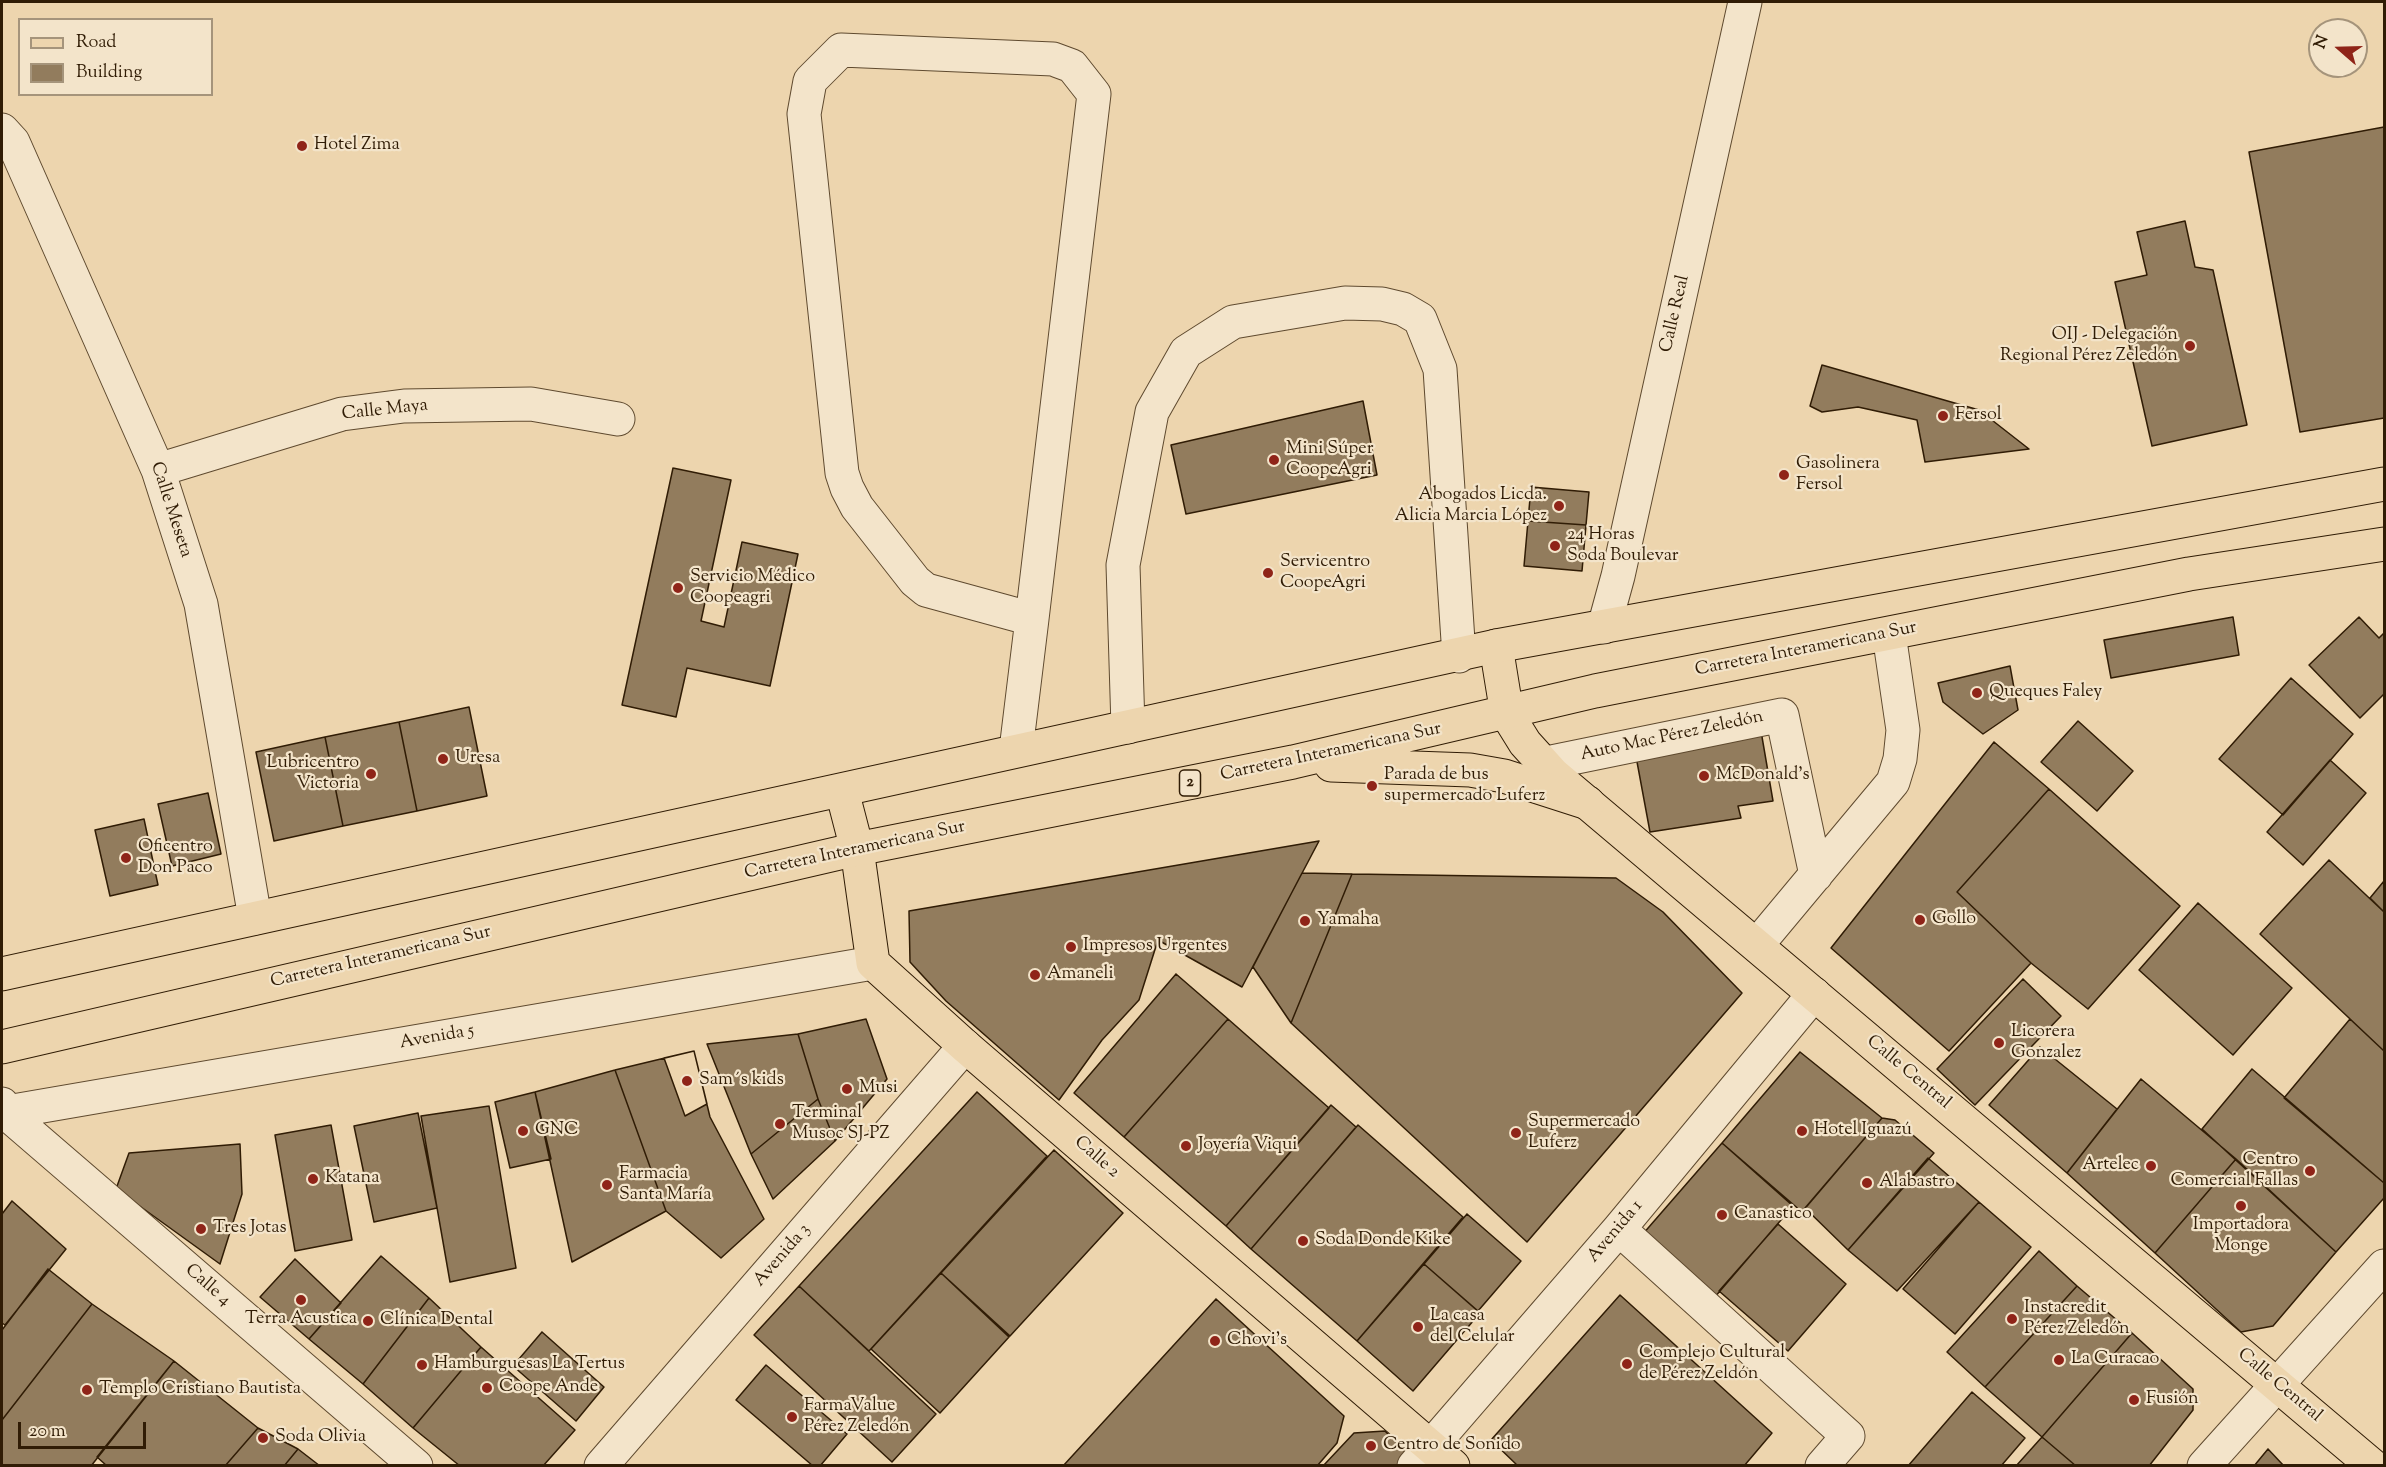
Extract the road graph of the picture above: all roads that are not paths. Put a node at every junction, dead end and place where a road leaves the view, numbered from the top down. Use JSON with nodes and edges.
{"nodes":[{"id":1,"x":1745,"y":2,"type":"edge"},
{"id":2,"x":2,"y":130,"type":"edge"},
{"id":3,"x":618,"y":418,"type":"dead end"},
{"id":4,"x":159,"y":470,"type":"junction"},
{"id":5,"x":2385,"y":484,"type":"edge"},
{"id":6,"x":2385,"y":544,"type":"edge"},
{"id":7,"x":1032,"y":619,"type":"junction"},
{"id":8,"x":1604,"y":627,"type":"junction"},
{"id":9,"x":1889,"y":634,"type":"junction"},
{"id":10,"x":1496,"y":646,"type":"junction"},
{"id":11,"x":1459,"y":656,"type":"junction"},
{"id":12,"x":1507,"y":714,"type":"junction"},
{"id":13,"x":1128,"y":727,"type":"junction"},
{"id":14,"x":1016,"y":750,"type":"junction"},
{"id":15,"x":1293,"y":762,"type":"junction"},
{"id":16,"x":1542,"y":764,"type":"junction"},
{"id":17,"x":842,"y":791,"type":"junction"},
{"id":18,"x":1588,"y":803,"type":"junction"},
{"id":19,"x":857,"y":849,"type":"junction"},
{"id":20,"x":1816,"y":875,"type":"junction"},
{"id":21,"x":255,"y":918,"type":"junction"},
{"id":22,"x":1757,"y":945,"type":"junction"},
{"id":23,"x":873,"y":963,"type":"junction"},
{"id":24,"x":2,"y":974,"type":"edge"},
{"id":25,"x":1814,"y":994,"type":"junction"},
{"id":26,"x":965,"y":1046,"type":"junction"},
{"id":27,"x":2,"y":1047,"type":"edge"},
{"id":28,"x":3,"y":1110,"type":"edge"},
{"id":29,"x":1619,"y":1229,"type":"junction"},
{"id":30,"x":2385,"y":1266,"type":"edge"},
{"id":31,"x":2276,"y":1384,"type":"junction"},
{"id":32,"x":1433,"y":1459,"type":"edge"},
{"id":33,"x":416,"y":1466,"type":"edge"},
{"id":34,"x":601,"y":1466,"type":"edge"},
{"id":35,"x":1822,"y":1466,"type":"edge"},
{"id":36,"x":2204,"y":1466,"type":"edge"},
{"id":37,"x":2373,"y":1466,"type":"edge"}],
"edges":[{"from":1,"to":8,"type":"street","name":"Calle Real"},
{"from":2,"to":4,"type":"street","name":"Calle Meseta"},
{"from":3,"to":4,"type":"street","name":"Calle Maya"},
{"from":4,"to":21,"type":"street","name":"Calle Meseta"},
{"from":5,"to":8,"type":"main road"},
{"from":6,"to":9,"type":"main road","name":"Carretera Interamericana Sur","number":"2"},
{"from":7,"to":7,"type":"street"},
{"from":7,"to":14,"type":"street"},
{"from":8,"to":10,"type":"main road"},
{"from":9,"to":12,"type":"main road","name":"Carretera Interamericana Sur","number":"2"},
{"from":9,"to":20,"type":"street"},
{"from":10,"to":11,"type":"main road"},
{"from":10,"to":12,"type":"main road","name":"Calle Central"},
{"from":11,"to":13,"type":"main road"},
{"from":11,"to":13,"type":"street"},
{"from":12,"to":15,"type":"main road","name":"Carretera Interamericana Sur","number":"2"},
{"from":12,"to":16,"type":"main road","name":"Calle Central"},
{"from":13,"to":14,"type":"main road"},
{"from":14,"to":17,"type":"main road"},
{"from":15,"to":18,"type":"main road"},
{"from":15,"to":19,"type":"main road","name":"Carretera Interamericana Sur","number":"2"},
{"from":16,"to":18,"type":"main road","name":"Calle Central"},
{"from":16,"to":20,"type":"street","name":"Auto Mac Pérez Zeledón"},
{"from":17,"to":19,"type":"main road"},
{"from":17,"to":21,"type":"main road"},
{"from":18,"to":22,"type":"main road","name":"Calle Central"},
{"from":19,"to":23,"type":"main road"},
{"from":19,"to":27,"type":"main road","name":"Carretera Interamericana Sur","number":"2"},
{"from":20,"to":22,"type":"street"},
{"from":21,"to":24,"type":"main road"},
{"from":22,"to":25,"type":"main road","name":"Calle Central"},
{"from":23,"to":26,"type":"main road","name":"Calle 2"},
{"from":23,"to":28,"type":"street","name":"Avenida 5"},
{"from":25,"to":29,"type":"street","name":"Avenida 1"},
{"from":25,"to":31,"type":"main road","name":"Calle Central"},
{"from":26,"to":32,"type":"main road","name":"Calle 2"},
{"from":26,"to":34,"type":"street","name":"Avenida 3"},
{"from":28,"to":33,"type":"street","name":"Calle 4"},
{"from":29,"to":32,"type":"street","name":"Avenida 1"},
{"from":29,"to":35,"type":"street"},
{"from":30,"to":31,"type":"street"},
{"from":31,"to":36,"type":"street"},
{"from":31,"to":37,"type":"main road","name":"Calle Central"}]}
